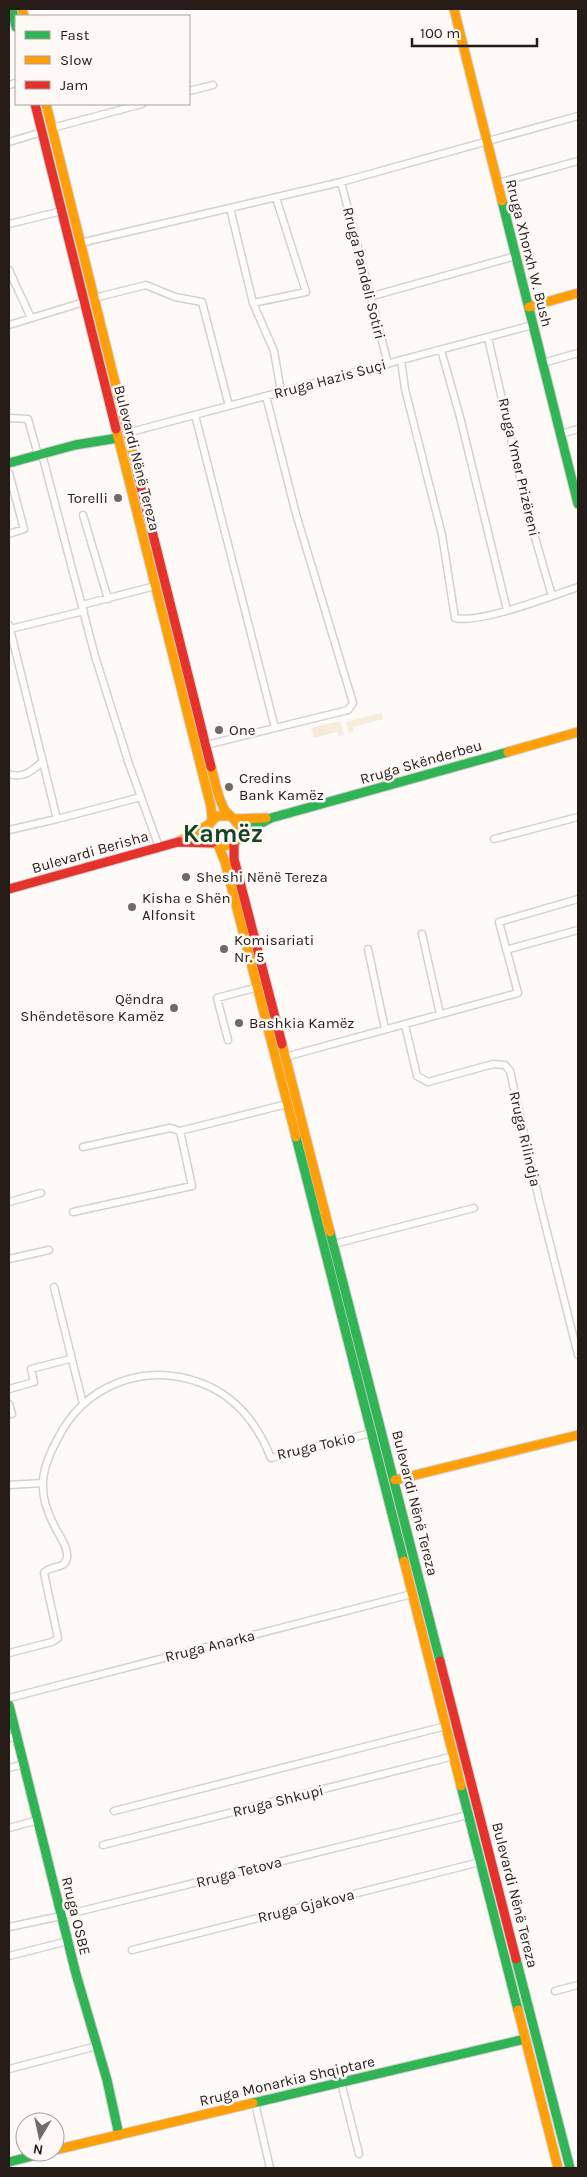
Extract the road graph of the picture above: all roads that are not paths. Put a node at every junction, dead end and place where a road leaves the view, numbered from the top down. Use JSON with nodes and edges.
{"nodes":[{"id":1,"x":454,"y":9,"type":"edge"},
{"id":2,"x":213,"y":85,"type":"dead end"},
{"id":3,"x":190,"y":91,"type":"edge"},
{"id":4,"x":35,"y":105,"type":"edge"},
{"id":5,"x":46,"y":105,"type":"edge"},
{"id":6,"x":138,"y":105,"type":"edge"},
{"id":7,"x":578,"y":116,"type":"edge"},
{"id":8,"x":52,"y":128,"type":"junction"},
{"id":9,"x":42,"y":132,"type":"junction"},
{"id":10,"x":487,"y":141,"type":"junction"},
{"id":11,"x":9,"y":142,"type":"edge"},
{"id":12,"x":578,"y":161,"type":"edge"},
{"id":13,"x":341,"y":182,"type":"junction"},
{"id":14,"x":498,"y":183,"type":"junction"},
{"id":15,"x":276,"y":198,"type":"junction"},
{"id":16,"x":230,"y":208,"type":"junction"},
{"id":17,"x":62,"y":211,"type":"junction"},
{"id":18,"x":9,"y":224,"type":"edge"},
{"id":19,"x":80,"y":243,"type":"junction"},
{"id":20,"x":516,"y":256,"type":"junction"},
{"id":21,"x":9,"y":270,"type":"edge"},
{"id":22,"x":578,"y":293,"type":"edge"},
{"id":23,"x":369,"y":297,"type":"junction"},
{"id":24,"x":94,"y":298,"type":"junction"},
{"id":25,"x":84,"y":302,"type":"junction"},
{"id":26,"x":253,"y":303,"type":"junction"},
{"id":27,"x":529,"y":306,"type":"junction"},
{"id":28,"x":31,"y":318,"type":"junction"},
{"id":29,"x":9,"y":325,"type":"edge"},
{"id":30,"x":533,"y":325,"type":"junction"},
{"id":31,"x":488,"y":338,"type":"junction"},
{"id":32,"x":442,"y":350,"type":"junction"},
{"id":33,"x":578,"y":353,"type":"edge"},
{"id":34,"x":401,"y":360,"type":"junction"},
{"id":35,"x":543,"y":363,"type":"junction"},
{"id":36,"x":388,"y":364,"type":"junction"},
{"id":37,"x":281,"y":392,"type":"junction"},
{"id":38,"x":266,"y":396,"type":"junction"},
{"id":39,"x":229,"y":406,"type":"junction"},
{"id":40,"x":195,"y":415,"type":"junction"},
{"id":41,"x":9,"y":418,"type":"edge"},
{"id":42,"x":578,"y":430,"type":"edge"},
{"id":43,"x":127,"y":433,"type":"junction"},
{"id":44,"x":561,"y":434,"type":"junction"},
{"id":45,"x":118,"y":438,"type":"junction"},
{"id":46,"x":40,"y":454,"type":"junction"},
{"id":47,"x":9,"y":463,"type":"edge"},
{"id":48,"x":9,"y":473,"type":"edge"},
{"id":49,"x":576,"y":489,"type":"edge"},
{"id":50,"x":578,"y":504,"type":"edge"},
{"id":51,"x":83,"y":515,"type":"dead end"},
{"id":52,"x":9,"y":534,"type":"edge"},
{"id":53,"x":155,"y":586,"type":"junction"},
{"id":54,"x":578,"y":587,"type":"edge"},
{"id":55,"x":552,"y":596,"type":"junction"},
{"id":56,"x":108,"y":599,"type":"junction"},
{"id":57,"x":83,"y":608,"type":"junction"},
{"id":58,"x":507,"y":610,"type":"junction"},
{"id":59,"x":9,"y":627,"type":"edge"},
{"id":60,"x":275,"y":728,"type":"junction"},
{"id":61,"x":578,"y":732,"type":"edge"},
{"id":62,"x":206,"y":745,"type":"junction"},
{"id":63,"x":42,"y":762,"type":"junction"},
{"id":64,"x":9,"y":774,"type":"edge"},
{"id":65,"x":142,"y":797,"type":"junction"},
{"id":66,"x":232,"y":817,"type":"junction"},
{"id":67,"x":578,"y":817,"type":"edge"},
{"id":68,"x":272,"y":818,"type":"junction"},
{"id":69,"x":57,"y":819,"type":"junction"},
{"id":70,"x":210,"y":822,"type":"junction"},
{"id":71,"x":9,"y":830,"type":"edge"},
{"id":72,"x":494,"y":839,"type":"dead end"},
{"id":73,"x":236,"y":841,"type":"junction"},
{"id":74,"x":178,"y":842,"type":"junction"},
{"id":75,"x":215,"y":845,"type":"junction"},
{"id":76,"x":159,"y":847,"type":"junction"},
{"id":77,"x":9,"y":889,"type":"edge"},
{"id":78,"x":578,"y":899,"type":"edge"},
{"id":79,"x":578,"y":930,"type":"edge"},
{"id":80,"x":422,"y":934,"type":"dead end"},
{"id":81,"x":368,"y":949,"type":"dead end"},
{"id":82,"x":506,"y":950,"type":"junction"},
{"id":83,"x":258,"y":987,"type":"junction"},
{"id":84,"x":440,"y":1014,"type":"junction"},
{"id":85,"x":405,"y":1025,"type":"junction"},
{"id":86,"x":384,"y":1029,"type":"junction"},
{"id":87,"x":228,"y":1040,"type":"dead end"},
{"id":88,"x":281,"y":1058,"type":"junction"},
{"id":89,"x":288,"y":1104,"type":"junction"},
{"id":90,"x":180,"y":1132,"type":"junction"},
{"id":91,"x":83,"y":1147,"type":"dead end"},
{"id":92,"x":41,"y":1194,"type":"dead end"},
{"id":93,"x":9,"y":1202,"type":"edge"},
{"id":94,"x":474,"y":1208,"type":"dead end"},
{"id":95,"x":73,"y":1212,"type":"dead end"},
{"id":96,"x":334,"y":1244,"type":"junction"},
{"id":97,"x":50,"y":1250,"type":"dead end"},
{"id":98,"x":9,"y":1259,"type":"edge"},
{"id":99,"x":54,"y":1287,"type":"dead end"},
{"id":100,"x":578,"y":1355,"type":"edge"},
{"id":101,"x":70,"y":1359,"type":"junction"},
{"id":102,"x":9,"y":1389,"type":"edge"},
{"id":103,"x":9,"y":1404,"type":"edge"},
{"id":104,"x":83,"y":1404,"type":"junction"},
{"id":105,"x":12,"y":1414,"type":"dead end"},
{"id":106,"x":372,"y":1433,"type":"junction"},
{"id":107,"x":578,"y":1435,"type":"edge"},
{"id":108,"x":395,"y":1480,"type":"junction"},
{"id":109,"x":43,"y":1483,"type":"junction"},
{"id":110,"x":9,"y":1485,"type":"edge"},
{"id":111,"x":412,"y":1594,"type":"junction"},
{"id":112,"x":9,"y":1653,"type":"edge"},
{"id":113,"x":9,"y":1698,"type":"edge"},
{"id":114,"x":9,"y":1704,"type":"edge"},
{"id":115,"x":446,"y":1726,"type":"junction"},
{"id":116,"x":13,"y":1737,"type":"edge"},
{"id":117,"x":454,"y":1756,"type":"junction"},
{"id":118,"x":24,"y":1764,"type":"junction"},
{"id":119,"x":9,"y":1768,"type":"edge"},
{"id":120,"x":114,"y":1811,"type":"dead end"},
{"id":121,"x":468,"y":1815,"type":"junction"},
{"id":122,"x":38,"y":1820,"type":"junction"},
{"id":123,"x":9,"y":1828,"type":"edge"},
{"id":124,"x":103,"y":1845,"type":"dead end"},
{"id":125,"x":480,"y":1862,"type":"junction"},
{"id":126,"x":62,"y":1916,"type":"junction"},
{"id":127,"x":9,"y":1927,"type":"edge"},
{"id":128,"x":68,"y":1941,"type":"junction"},
{"id":129,"x":132,"y":1950,"type":"dead end"},
{"id":130,"x":9,"y":1956,"type":"edge"},
{"id":131,"x":578,"y":1985,"type":"edge"},
{"id":132,"x":555,"y":1991,"type":"dead end"},
{"id":133,"x":525,"y":2039,"type":"junction"},
{"id":134,"x":98,"y":2046,"type":"junction"},
{"id":135,"x":9,"y":2070,"type":"edge"},
{"id":136,"x":341,"y":2082,"type":"junction"},
{"id":137,"x":255,"y":2103,"type":"junction"},
{"id":138,"x":118,"y":2134,"type":"junction"},
{"id":139,"x":65,"y":2147,"type":"edge"},
{"id":140,"x":359,"y":2154,"type":"dead end"},
{"id":141,"x":270,"y":2168,"type":"edge"},
{"id":142,"x":558,"y":2168,"type":"edge"},
{"id":143,"x":570,"y":2168,"type":"edge"}],
"edges":[{"from":1,"to":10,"type":"main road","name":"Rruga Xhorxh W. Bush"},
{"from":2,"to":3,"type":"street"},
{"from":4,"to":9,"type":"main road","name":"Bulevardi Nënë Tereza"},
{"from":5,"to":8,"type":"main road","name":"Bulevardi Nënë Tereza"},
{"from":6,"to":8,"type":"street"},
{"from":7,"to":10,"type":"street"},
{"from":8,"to":19,"type":"main road","name":"Bulevardi Nënë Tereza"},
{"from":9,"to":11,"type":"street"},
{"from":9,"to":17,"type":"main road","name":"Bulevardi Nënë Tereza"},
{"from":10,"to":13,"type":"street"},
{"from":10,"to":14,"type":"main road","name":"Rruga Xhorxh W. Bush"},
{"from":12,"to":14,"type":"street"},
{"from":13,"to":15,"type":"street"},
{"from":13,"to":23,"type":"street","name":"Rruga Pandeli Sotiri"},
{"from":14,"to":20,"type":"main road","name":"Rruga Xhorxh W. Bush"},
{"from":15,"to":16,"type":"street"},
{"from":15,"to":26,"type":"street"},
{"from":16,"to":19,"type":"street"},
{"from":16,"to":26,"type":"street"},
{"from":17,"to":18,"type":"street"},
{"from":17,"to":25,"type":"main road","name":"Bulevardi Nënë Tereza"},
{"from":19,"to":24,"type":"main road","name":"Bulevardi Nënë Tereza"},
{"from":20,"to":23,"type":"street"},
{"from":20,"to":27,"type":"main road","name":"Rruga Xhorxh W. Bush"},
{"from":21,"to":28,"type":"street"},
{"from":22,"to":27,"type":"main road"},
{"from":23,"to":36,"type":"street","name":"Rruga Pandeli Sotiri"},
{"from":24,"to":39,"type":"street"},
{"from":24,"to":43,"type":"main road","name":"Bulevardi Nënë Tereza"},
{"from":25,"to":28,"type":"street"},
{"from":25,"to":45,"type":"main road","name":"Bulevardi Nënë Tereza"},
{"from":26,"to":37,"type":"street"},
{"from":27,"to":30,"type":"main road","name":"Rruga Xhorxh W. Bush"},
{"from":28,"to":29,"type":"street"},
{"from":30,"to":31,"type":"street","name":"Rruga Hazis Suçi"},
{"from":30,"to":35,"type":"main road","name":"Rruga Xhorxh W. Bush"},
{"from":31,"to":32,"type":"street","name":"Rruga Hazis Suçi"},
{"from":31,"to":55,"type":"street","name":"Rruga Ymer Prizëreni"},
{"from":32,"to":34,"type":"street","name":"Rruga Hazis Suçi"},
{"from":32,"to":58,"type":"street"},
{"from":33,"to":35,"type":"street"},
{"from":34,"to":36,"type":"street","name":"Rruga Hazis Suçi"},
{"from":34,"to":58,"type":"street"},
{"from":35,"to":44,"type":"main road","name":"Rruga Xhorxh W. Bush"},
{"from":36,"to":37,"type":"street","name":"Rruga Hazis Suçi"},
{"from":37,"to":38,"type":"street","name":"Rruga Hazis Suçi"},
{"from":38,"to":39,"type":"street","name":"Rruga Hazis Suçi"},
{"from":38,"to":60,"type":"street"},
{"from":39,"to":40,"type":"street","name":"Rruga Hazis Suçi"},
{"from":40,"to":43,"type":"street","name":"Rruga Hazis Suçi"},
{"from":40,"to":60,"type":"street"},
{"from":41,"to":46,"type":"street"},
{"from":42,"to":44,"type":"street"},
{"from":43,"to":62,"type":"main road","name":"Bulevardi Nënë Tereza"},
{"from":44,"to":49,"type":"main road","name":"Rruga Xhorxh W. Bush"},
{"from":45,"to":46,"type":"main road"},
{"from":45,"to":53,"type":"main road","name":"Bulevardi Nënë Tereza"},
{"from":46,"to":47,"type":"main road"},
{"from":46,"to":57,"type":"street"},
{"from":48,"to":52,"type":"street"},
{"from":49,"to":50,"type":"main road","name":"Rruga Xhorxh W. Bush"},
{"from":51,"to":56,"type":"street"},
{"from":53,"to":56,"type":"street"},
{"from":53,"to":70,"type":"main road","name":"Bulevardi Nënë Tereza"},
{"from":54,"to":55,"type":"street"},
{"from":55,"to":58,"type":"street"},
{"from":56,"to":57,"type":"street"},
{"from":57,"to":59,"type":"street"},
{"from":57,"to":65,"type":"street"},
{"from":59,"to":63,"type":"street"},
{"from":60,"to":62,"type":"street"},
{"from":61,"to":68,"type":"main road","name":"Rruga Skënderbeu"},
{"from":62,"to":66,"type":"main road","name":"Bulevardi Nënë Tereza"},
{"from":63,"to":64,"type":"street"},
{"from":63,"to":69,"type":"street"},
{"from":65,"to":69,"type":"street"},
{"from":65,"to":76,"type":"street"},
{"from":66,"to":68,"type":"main road","name":"Rruga Skënderbeu"},
{"from":66,"to":70,"type":"main road"},
{"from":66,"to":73,"type":"main road","name":"Bulevardi Nënë Tereza"},
{"from":67,"to":72,"type":"street"},
{"from":68,"to":73,"type":"main road","name":"Rruga Skënderbeu"},
{"from":69,"to":71,"type":"street"},
{"from":70,"to":74,"type":"main road","name":"Bulevardi Berisha"},
{"from":70,"to":75,"type":"main road","name":"Bulevardi Nënë Tereza"},
{"from":73,"to":75,"type":"main road"},
{"from":73,"to":88,"type":"main road","name":"Bulevardi Nënë Tereza"},
{"from":74,"to":75,"type":"main road","name":"Bulevardi Berisha"},
{"from":74,"to":76,"type":"main road","name":"Bulevardi Berisha"},
{"from":75,"to":83,"type":"main road","name":"Bulevardi Nënë Tereza"},
{"from":76,"to":77,"type":"main road","name":"Bulevardi Berisha"},
{"from":78,"to":82,"type":"street"},
{"from":79,"to":82,"type":"street"},
{"from":80,"to":84,"type":"street"},
{"from":81,"to":86,"type":"street"},
{"from":82,"to":84,"type":"street"},
{"from":83,"to":87,"type":"street"},
{"from":83,"to":88,"type":"main road","name":"Bulevardi Nënë Tereza"},
{"from":84,"to":85,"type":"street"},
{"from":85,"to":86,"type":"street"},
{"from":85,"to":100,"type":"street","name":"Rruga Rilindja"},
{"from":86,"to":88,"type":"street"},
{"from":88,"to":89,"type":"main road","name":"Bulevardi Nënë Tereza"},
{"from":88,"to":96,"type":"main road","name":"Bulevardi Nënë Tereza"},
{"from":89,"to":90,"type":"street"},
{"from":89,"to":106,"type":"main road","name":"Bulevardi Nënë Tereza"},
{"from":90,"to":91,"type":"street"},
{"from":90,"to":95,"type":"street"},
{"from":92,"to":93,"type":"street"},
{"from":94,"to":96,"type":"street"},
{"from":96,"to":108,"type":"main road","name":"Bulevardi Nënë Tereza"},
{"from":97,"to":98,"type":"street"},
{"from":99,"to":101,"type":"street"},
{"from":101,"to":102,"type":"street"},
{"from":101,"to":104,"type":"street"},
{"from":103,"to":105,"type":"street"},
{"from":104,"to":106,"type":"street","name":"Rruga Tokio"},
{"from":104,"to":109,"type":"street","name":"Rruga Tokio"},
{"from":106,"to":111,"type":"main road","name":"Bulevardi Nënë Tereza"},
{"from":107,"to":108,"type":"main road"},
{"from":108,"to":143,"type":"main road","name":"Bulevardi Nënë Tereza"},
{"from":109,"to":110,"type":"street"},
{"from":109,"to":112,"type":"street","name":"Rruga Tokio"},
{"from":111,"to":113,"type":"street","name":"Rruga Anarka"},
{"from":111,"to":115,"type":"main road","name":"Bulevardi Nënë Tereza"},
{"from":114,"to":116,"type":"main road","name":"Rruga OSBE"},
{"from":115,"to":117,"type":"main road","name":"Bulevardi Nënë Tereza"},
{"from":115,"to":120,"type":"street"},
{"from":116,"to":118,"type":"main road","name":"Rruga OSBE"},
{"from":117,"to":121,"type":"main road","name":"Bulevardi Nënë Tereza"},
{"from":117,"to":124,"type":"street","name":"Rruga Shkupi"},
{"from":118,"to":119,"type":"street"},
{"from":118,"to":122,"type":"main road","name":"Rruga OSBE"},
{"from":121,"to":125,"type":"main road","name":"Bulevardi Nënë Tereza"},
{"from":121,"to":126,"type":"street","name":"Rruga Tetova"},
{"from":122,"to":123,"type":"street"},
{"from":122,"to":126,"type":"main road","name":"Rruga OSBE"},
{"from":125,"to":129,"type":"street","name":"Rruga Gjakova"},
{"from":125,"to":133,"type":"main road","name":"Bulevardi Nënë Tereza"},
{"from":126,"to":127,"type":"street","name":"Rruga Tetova"},
{"from":126,"to":128,"type":"main road","name":"Rruga OSBE"},
{"from":128,"to":130,"type":"street"},
{"from":128,"to":134,"type":"main road","name":"Rruga OSBE"},
{"from":131,"to":132,"type":"street"},
{"from":133,"to":136,"type":"main road","name":"Rruga Monarkia Shqiptare"},
{"from":133,"to":142,"type":"main road","name":"Bulevardi Nënë Tereza"},
{"from":134,"to":135,"type":"street"},
{"from":134,"to":138,"type":"main road","name":"Rruga OSBE"},
{"from":136,"to":137,"type":"main road","name":"Rruga Monarkia Shqiptare"},
{"from":136,"to":140,"type":"street"},
{"from":137,"to":138,"type":"main road","name":"Rruga Monarkia Shqiptare"},
{"from":137,"to":141,"type":"street"},
{"from":138,"to":139,"type":"main road","name":"Rruga Monarkia Shqiptare"}]}
